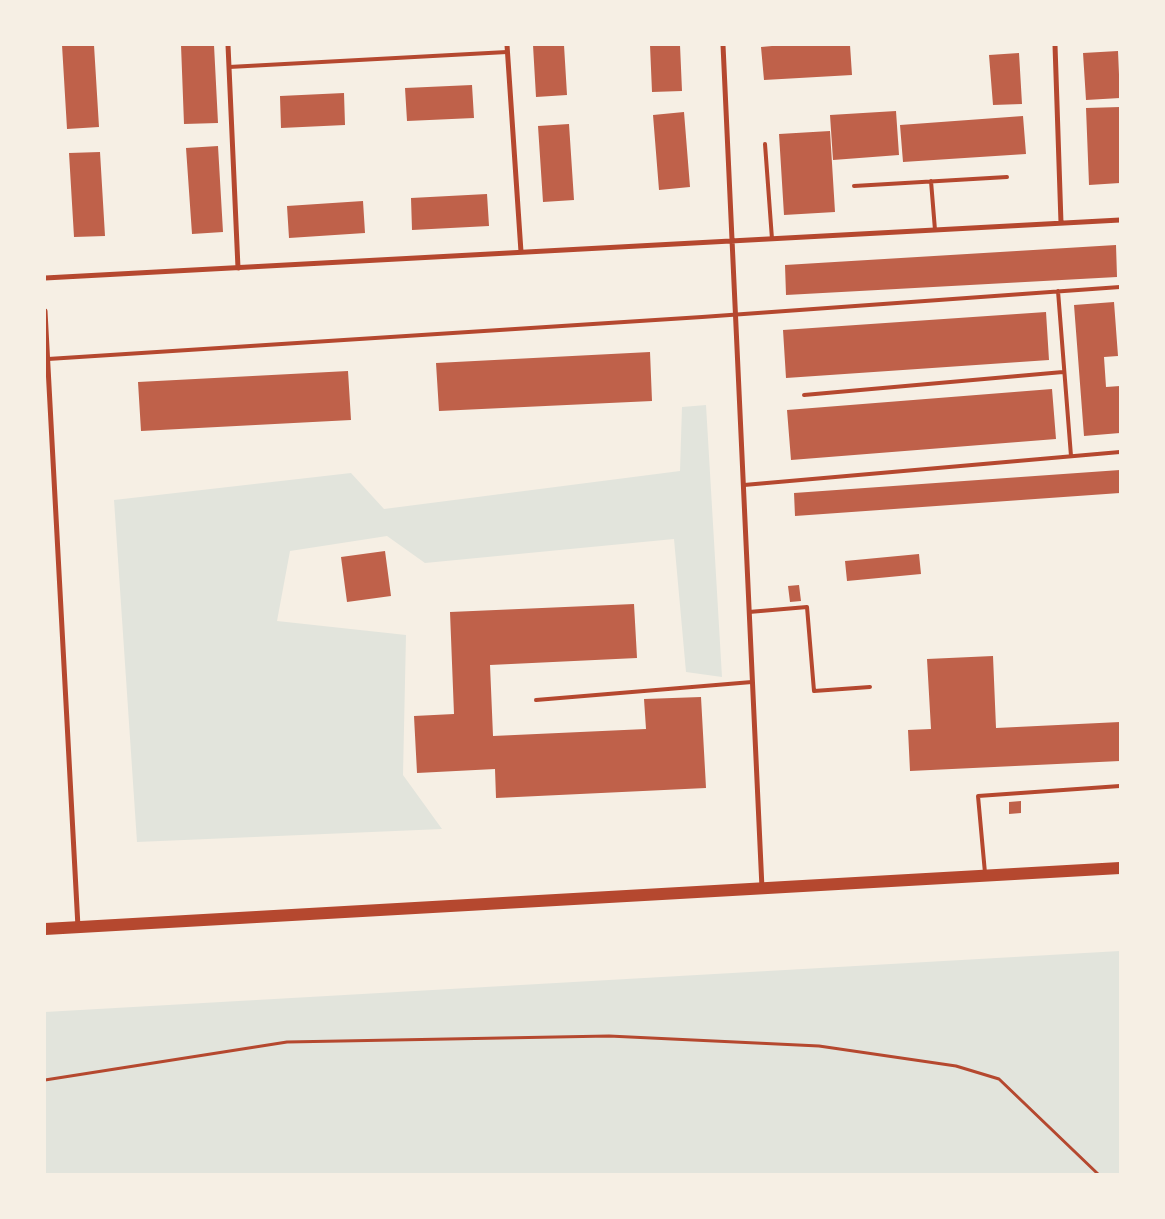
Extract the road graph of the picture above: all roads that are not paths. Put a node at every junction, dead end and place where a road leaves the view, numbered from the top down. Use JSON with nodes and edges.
{"nodes":[{"id":1,"x":228,"y":45,"type":"edge"},
{"id":2,"x":507,"y":45,"type":"edge"},
{"id":3,"x":724,"y":45,"type":"edge"},
{"id":4,"x":1055,"y":45,"type":"edge"},
{"id":5,"x":507,"y":52,"type":"junction"},
{"id":6,"x":229,"y":68,"type":"junction"},
{"id":7,"x":765,"y":144,"type":"dead end"},
{"id":8,"x":1007,"y":177,"type":"dead end"},
{"id":9,"x":931,"y":181,"type":"junction"},
{"id":10,"x":854,"y":186,"type":"dead end"},
{"id":11,"x":1120,"y":220,"type":"edge"},
{"id":12,"x":1061,"y":223,"type":"junction"},
{"id":13,"x":935,"y":230,"type":"junction"},
{"id":14,"x":772,"y":239,"type":"junction"},
{"id":15,"x":732,"y":241,"type":"junction"},
{"id":16,"x":521,"y":252,"type":"junction"},
{"id":17,"x":238,"y":268,"type":"junction"},
{"id":18,"x":45,"y":278,"type":"edge"},
{"id":19,"x":1120,"y":287,"type":"edge"},
{"id":20,"x":1058,"y":291,"type":"junction"},
{"id":21,"x":45,"y":311,"type":"edge"},
{"id":22,"x":736,"y":314,"type":"junction"},
{"id":23,"x":48,"y":360,"type":"junction"},
{"id":24,"x":1063,"y":372,"type":"junction"},
{"id":25,"x":804,"y":395,"type":"dead end"},
{"id":26,"x":1120,"y":452,"type":"edge"},
{"id":27,"x":1071,"y":456,"type":"junction"},
{"id":28,"x":744,"y":485,"type":"junction"},
{"id":29,"x":749,"y":612,"type":"junction"},
{"id":30,"x":752,"y":682,"type":"junction"},
{"id":31,"x":870,"y":687,"type":"dead end"},
{"id":32,"x":536,"y":700,"type":"dead end"},
{"id":33,"x":1120,"y":786,"type":"edge"},
{"id":34,"x":1120,"y":868,"type":"edge"},
{"id":35,"x":986,"y":876,"type":"junction"},
{"id":36,"x":762,"y":888,"type":"junction"},
{"id":37,"x":78,"y":927,"type":"junction"},
{"id":38,"x":45,"y":929,"type":"edge"}],
"edges":[{"from":1,"to":6,"type":"street"},
{"from":2,"to":5,"type":"street"},
{"from":3,"to":15,"type":"street"},
{"from":4,"to":12,"type":"street"},
{"from":5,"to":6,"type":"lane"},
{"from":5,"to":16,"type":"street"},
{"from":6,"to":17,"type":"street"},
{"from":7,"to":14,"type":"lane"},
{"from":8,"to":9,"type":"lane"},
{"from":9,"to":10,"type":"lane"},
{"from":9,"to":13,"type":"lane"},
{"from":11,"to":12,"type":"street"},
{"from":12,"to":13,"type":"street"},
{"from":13,"to":14,"type":"street"},
{"from":14,"to":15,"type":"street"},
{"from":15,"to":16,"type":"street"},
{"from":15,"to":22,"type":"street"},
{"from":16,"to":17,"type":"street"},
{"from":17,"to":18,"type":"street"},
{"from":19,"to":20,"type":"lane"},
{"from":20,"to":22,"type":"lane"},
{"from":20,"to":24,"type":"lane"},
{"from":21,"to":23,"type":"street"},
{"from":22,"to":23,"type":"lane"},
{"from":22,"to":28,"type":"street"},
{"from":23,"to":37,"type":"street"},
{"from":24,"to":25,"type":"lane"},
{"from":24,"to":27,"type":"lane"},
{"from":26,"to":27,"type":"lane"},
{"from":27,"to":28,"type":"lane"},
{"from":28,"to":29,"type":"street"},
{"from":29,"to":30,"type":"street"},
{"from":29,"to":31,"type":"lane"},
{"from":30,"to":32,"type":"lane"},
{"from":30,"to":36,"type":"street"},
{"from":33,"to":35,"type":"lane"},
{"from":34,"to":35,"type":"main road"},
{"from":35,"to":36,"type":"main road"},
{"from":36,"to":37,"type":"main road"},
{"from":37,"to":38,"type":"main road"}]}
